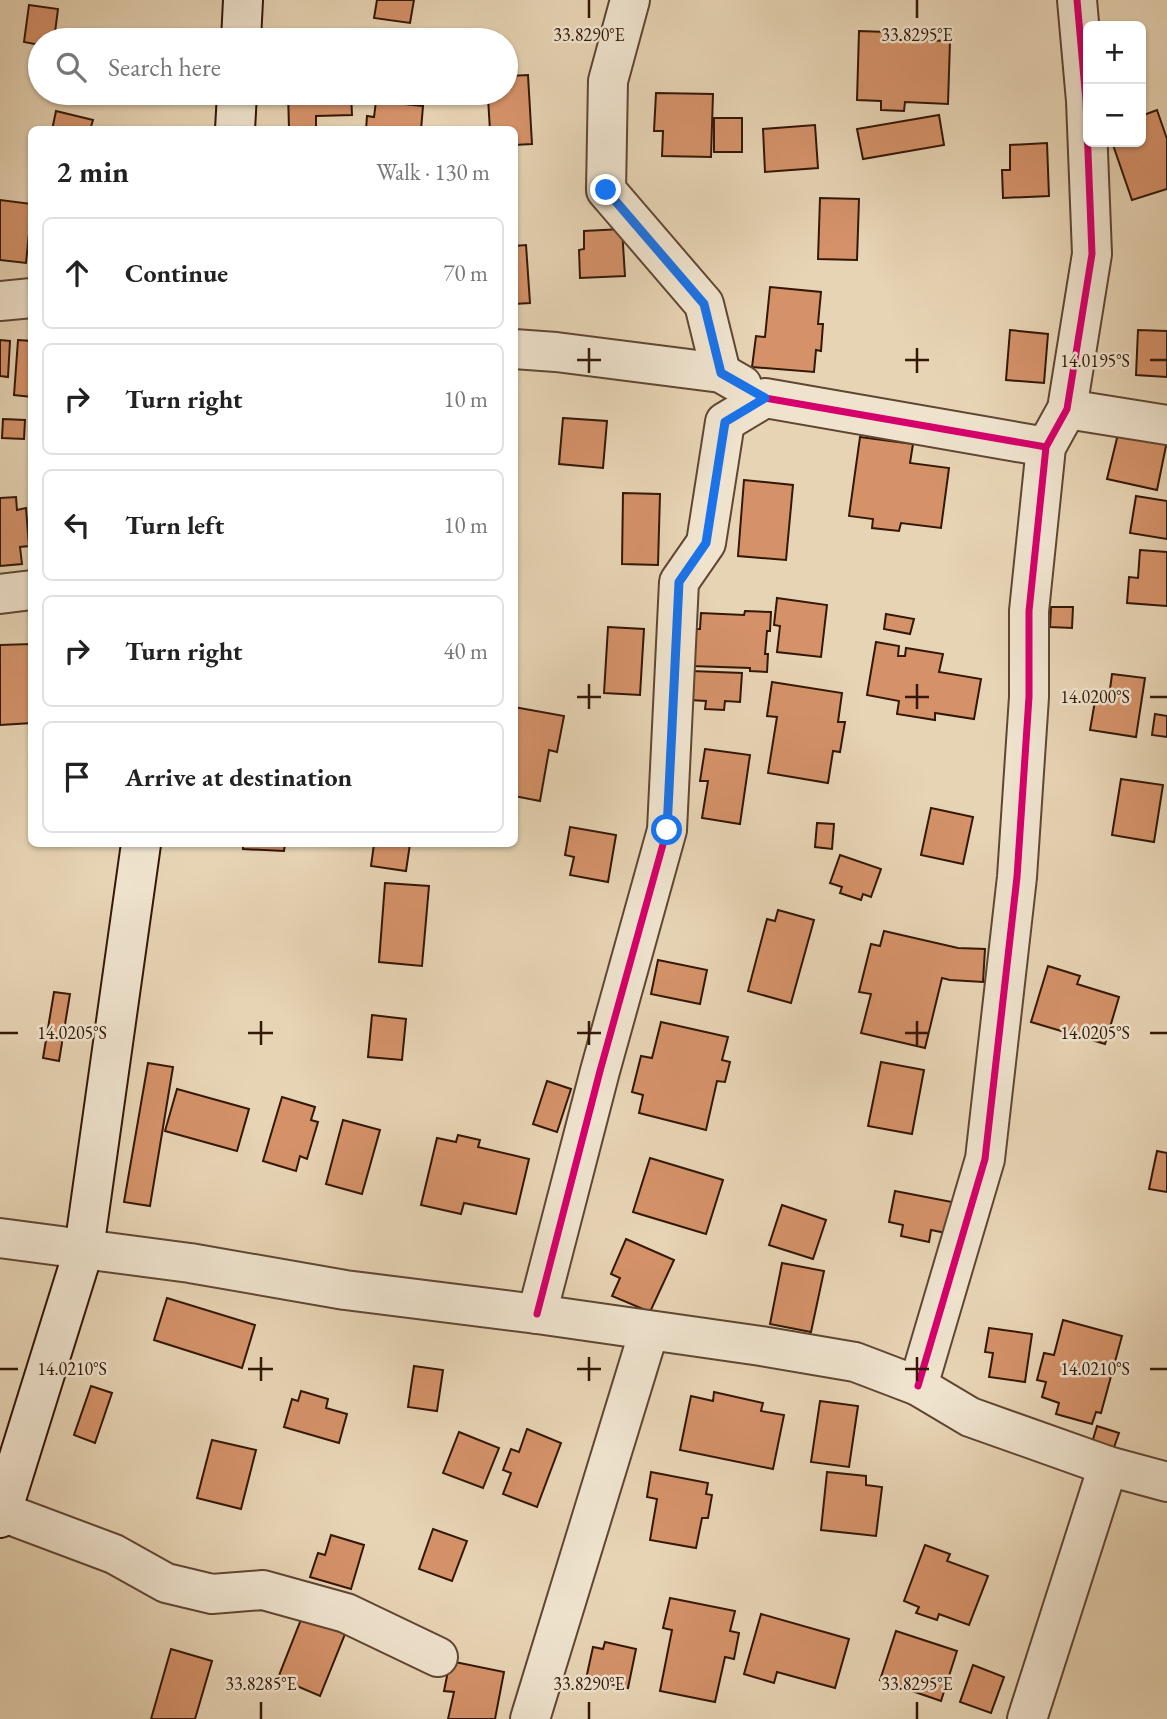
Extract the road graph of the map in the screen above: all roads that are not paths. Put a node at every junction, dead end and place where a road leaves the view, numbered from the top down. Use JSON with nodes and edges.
{"nodes":[{"id":1,"x":243,"y":0,"type":"edge"},
{"id":2,"x":630,"y":0,"type":"edge"},
{"id":3,"x":1077,"y":0,"type":"edge"},
{"id":4,"x":242,"y":28,"type":"edge"},
{"id":5,"x":236,"y":105,"type":"edge"},
{"id":6,"x":235,"y":126,"type":"edge"},
{"id":7,"x":28,"y":298,"type":"edge"},
{"id":8,"x":0,"y":301,"type":"edge"},
{"id":9,"x":518,"y":349,"type":"edge"},
{"id":10,"x":721,"y":373,"type":"junction"},
{"id":11,"x":765,"y":398,"type":"junction"},
{"id":12,"x":1067,"y":409,"type":"junction"},
{"id":13,"x":1167,"y":425,"type":"edge"},
{"id":14,"x":1046,"y":447,"type":"junction"},
{"id":15,"x":28,"y":590,"type":"edge"},
{"id":16,"x":0,"y":594,"type":"edge"},
{"id":17,"x":141,"y":847,"type":"edge"},
{"id":18,"x":0,"y":1238,"type":"edge"},
{"id":19,"x":84,"y":1249,"type":"junction"},
{"id":20,"x":537,"y":1314,"type":"junction"},
{"id":21,"x":649,"y":1331,"type":"junction"},
{"id":22,"x":918,"y":1386,"type":"junction"},
{"id":23,"x":1108,"y":1466,"type":"junction"},
{"id":24,"x":1167,"y":1482,"type":"edge"},
{"id":25,"x":1,"y":1515,"type":"edge"},
{"id":26,"x":438,"y":1657,"type":"dead end"},
{"id":27,"x":530,"y":1719,"type":"edge"},
{"id":28,"x":1027,"y":1719,"type":"edge"}],
"edges":[{"from":1,"to":4,"type":"street"},
{"from":2,"to":10,"type":"street"},
{"from":3,"to":12,"type":"street"},
{"from":5,"to":6,"type":"street"},
{"from":7,"to":8,"type":"street"},
{"from":9,"to":10,"type":"street"},
{"from":10,"to":11,"type":"street"},
{"from":11,"to":14,"type":"street"},
{"from":11,"to":20,"type":"street"},
{"from":12,"to":13,"type":"street"},
{"from":12,"to":14,"type":"street"},
{"from":14,"to":22,"type":"street"},
{"from":15,"to":16,"type":"street"},
{"from":17,"to":19,"type":"street"},
{"from":18,"to":19,"type":"street"},
{"from":19,"to":20,"type":"street"},
{"from":19,"to":25,"type":"street"},
{"from":20,"to":21,"type":"street"},
{"from":21,"to":22,"type":"street"},
{"from":21,"to":27,"type":"street"},
{"from":22,"to":23,"type":"street"},
{"from":23,"to":24,"type":"street"},
{"from":23,"to":28,"type":"street"},
{"from":25,"to":26,"type":"street"}]}
